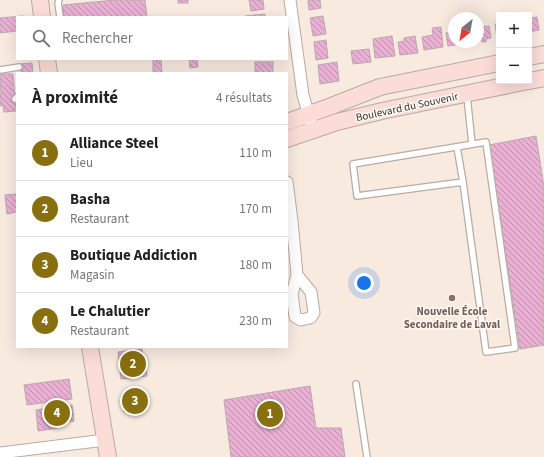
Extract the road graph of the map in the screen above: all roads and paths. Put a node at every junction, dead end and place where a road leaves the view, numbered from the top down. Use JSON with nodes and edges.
{"nodes":[{"id":1,"x":40,"y":0,"type":"edge"},
{"id":2,"x":59,"y":0,"type":"edge"},
{"id":3,"x":290,"y":0,"type":"edge"},
{"id":4,"x":42,"y":16,"type":"edge"},
{"id":5,"x":60,"y":16,"type":"edge"},
{"id":6,"x":544,"y":54,"type":"edge"},
{"id":7,"x":532,"y":56,"type":"edge"},
{"id":8,"x":48,"y":60,"type":"edge"},
{"id":9,"x":496,"y":64,"type":"edge"},
{"id":10,"x":18,"y":67,"type":"dead end"},
{"id":11,"x":0,"y":70,"type":"edge"},
{"id":12,"x":49,"y":72,"type":"edge"},
{"id":13,"x":544,"y":78,"type":"edge"},
{"id":14,"x":532,"y":80,"type":"edge"},
{"id":15,"x":514,"y":84,"type":"edge"},
{"id":16,"x":466,"y":94,"type":"junction"},
{"id":17,"x":308,"y":114,"type":"junction"},
{"id":18,"x":288,"y":122,"type":"edge"},
{"id":19,"x":313,"y":130,"type":"junction"},
{"id":20,"x":288,"y":139,"type":"edge"},
{"id":21,"x":472,"y":144,"type":"junction"},
{"id":22,"x":457,"y":147,"type":"junction"},
{"id":23,"x":462,"y":182,"type":"junction"},
{"id":24,"x":288,"y":190,"type":"edge"},
{"id":25,"x":297,"y":275,"type":"dead end"},
{"id":26,"x":90,"y":348,"type":"edge"},
{"id":27,"x":356,"y":384,"type":"dead end"},
{"id":28,"x":105,"y":440,"type":"junction"},
{"id":29,"x":0,"y":453,"type":"edge"},
{"id":30,"x":108,"y":457,"type":"edge"},
{"id":31,"x":367,"y":457,"type":"edge"}],
"edges":[{"from":1,"to":4,"type":"street"},
{"from":2,"to":5,"type":"lane"},
{"from":3,"to":17,"type":"street"},
{"from":6,"to":7,"type":"street"},
{"from":8,"to":12,"type":"street"},
{"from":9,"to":17,"type":"street","name":"Boulevard du Souvenir"},
{"from":10,"to":11,"type":"lane"},
{"from":13,"to":14,"type":"street","name":"Boulevard du Souvenir"},
{"from":15,"to":16,"type":"street","name":"Boulevard du Souvenir"},
{"from":16,"to":19,"type":"street","name":"Boulevard du Souvenir"},
{"from":16,"to":21,"type":"lane"},
{"from":17,"to":18,"type":"street","name":"Boulevard du Souvenir"},
{"from":17,"to":19,"type":"street"},
{"from":19,"to":20,"type":"street","name":"Boulevard du Souvenir"},
{"from":21,"to":22,"type":"lane"},
{"from":21,"to":23,"type":"lane"},
{"from":22,"to":23,"type":"lane"},
{"from":22,"to":23,"type":"lane"},
{"from":24,"to":25,"type":"street"},
{"from":26,"to":28,"type":"street"},
{"from":27,"to":31,"type":"lane"},
{"from":28,"to":29,"type":"street"},
{"from":28,"to":30,"type":"street"}]}
